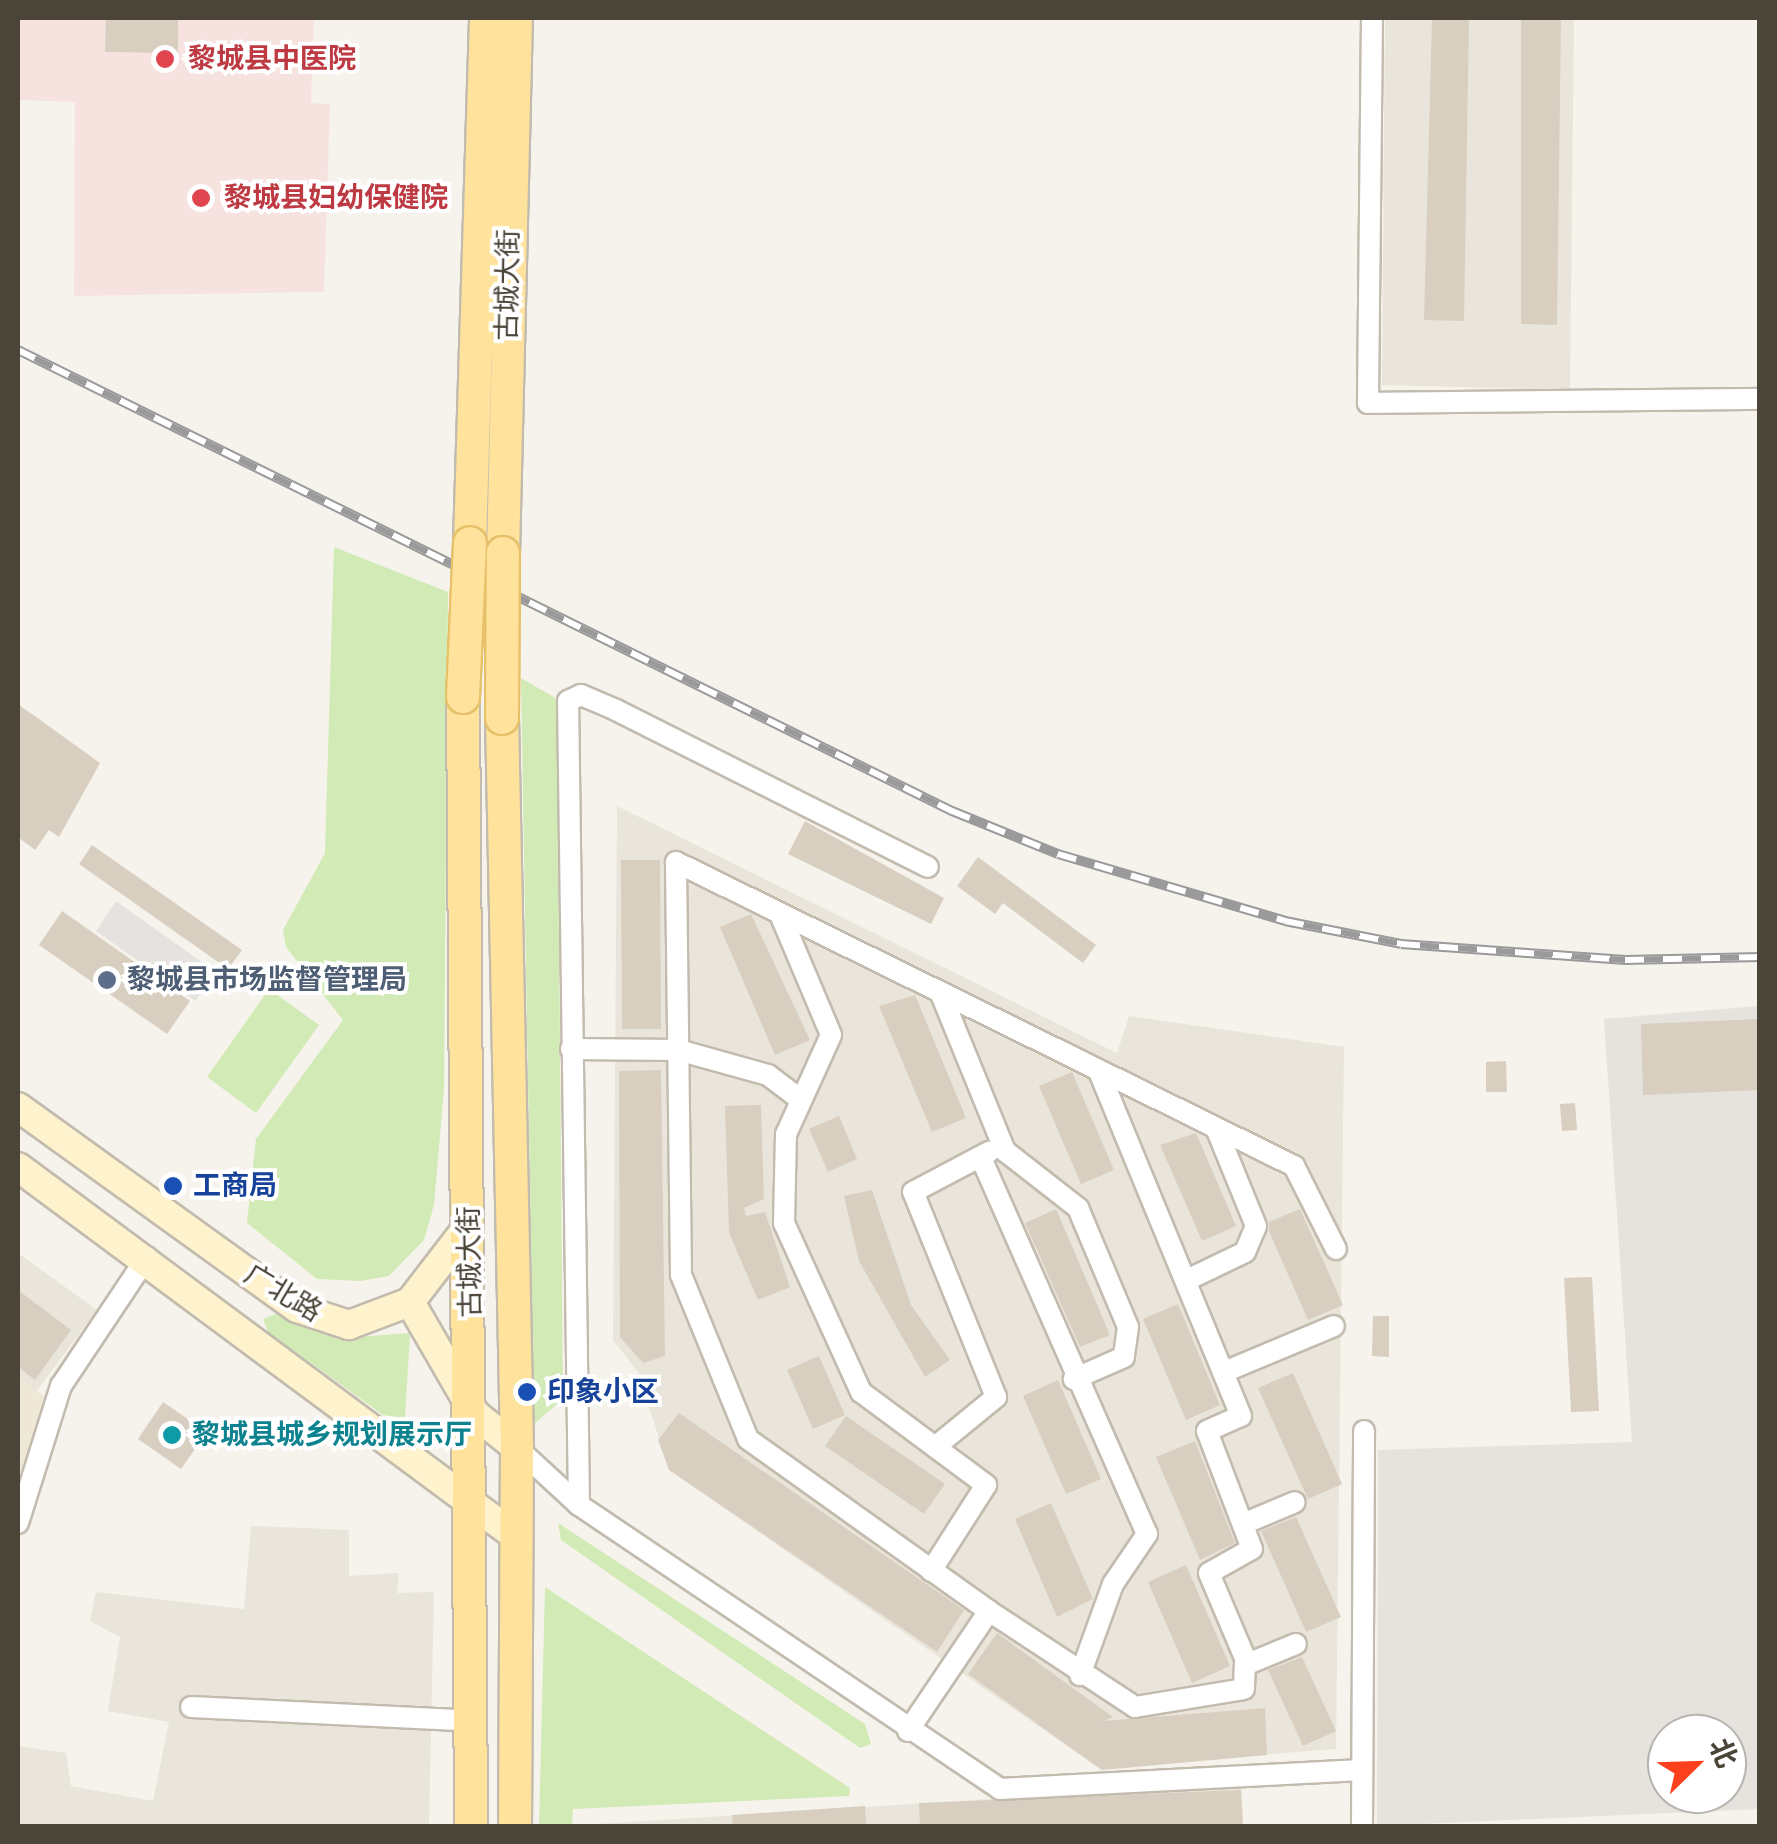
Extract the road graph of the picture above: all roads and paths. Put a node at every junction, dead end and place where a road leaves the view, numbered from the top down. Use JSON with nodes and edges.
{"nodes":[{"id":1,"x":486,"y":18,"type":"edge"},
{"id":2,"x":516,"y":18,"type":"edge"},
{"id":3,"x":1372,"y":18,"type":"edge"},
{"id":4,"x":1760,"y":399,"type":"edge"},
{"id":5,"x":928,"y":867,"type":"dead end"},
{"id":6,"x":780,"y":914,"type":"junction"},
{"id":7,"x":941,"y":994,"type":"junction"},
{"id":8,"x":571,"y":1049,"type":"junction"},
{"id":9,"x":678,"y":1050,"type":"junction"},
{"id":10,"x":1099,"y":1072,"type":"junction"},
{"id":11,"x":801,"y":1100,"type":"junction"},
{"id":12,"x":18,"y":1106,"type":"edge"},
{"id":13,"x":1216,"y":1128,"type":"junction"},
{"id":14,"x":1000,"y":1138,"type":"junction"},
{"id":15,"x":982,"y":1160,"type":"junction"},
{"id":16,"x":18,"y":1166,"type":"edge"},
{"id":17,"x":467,"y":1228,"type":"junction"},
{"id":18,"x":1336,"y":1248,"type":"dead end"},
{"id":19,"x":147,"y":1257,"type":"junction"},
{"id":20,"x":1187,"y":1280,"type":"junction"},
{"id":21,"x":410,"y":1302,"type":"junction"},
{"id":22,"x":1334,"y":1326,"type":"dead end"},
{"id":23,"x":1224,"y":1372,"type":"junction"},
{"id":24,"x":1074,"y":1379,"type":"junction"},
{"id":25,"x":475,"y":1414,"type":"junction"},
{"id":26,"x":1364,"y":1431,"type":"dead end"},
{"id":27,"x":936,"y":1447,"type":"junction"},
{"id":28,"x":518,"y":1448,"type":"junction"},
{"id":29,"x":1296,"y":1502,"type":"dead end"},
{"id":30,"x":580,"y":1505,"type":"junction"},
{"id":31,"x":474,"y":1511,"type":"junction"},
{"id":32,"x":18,"y":1523,"type":"edge"},
{"id":33,"x":1243,"y":1524,"type":"junction"},
{"id":34,"x":517,"y":1537,"type":"junction"},
{"id":35,"x":931,"y":1572,"type":"junction"},
{"id":36,"x":989,"y":1611,"type":"junction"},
{"id":37,"x":1296,"y":1644,"type":"dead end"},
{"id":38,"x":1245,"y":1665,"type":"junction"},
{"id":39,"x":1080,"y":1676,"type":"junction"},
{"id":40,"x":192,"y":1707,"type":"dead end"},
{"id":41,"x":473,"y":1721,"type":"junction"},
{"id":42,"x":908,"y":1731,"type":"junction"},
{"id":43,"x":1361,"y":1770,"type":"junction"},
{"id":44,"x":471,"y":1826,"type":"edge"},
{"id":45,"x":514,"y":1826,"type":"edge"},
{"id":46,"x":1362,"y":1826,"type":"edge"}],
"edges":[{"from":1,"to":17,"type":"main road","name":"古城大街","bridge":true},
{"from":2,"to":28,"type":"main road","name":"古城大街","bridge":true},
{"from":3,"to":4,"type":"street"},
{"from":5,"to":8,"type":"street"},
{"from":6,"to":7,"type":"street"},
{"from":6,"to":9,"type":"street"},
{"from":6,"to":11,"type":"street"},
{"from":7,"to":10,"type":"street"},
{"from":7,"to":14,"type":"street"},
{"from":8,"to":9,"type":"street"},
{"from":8,"to":30,"type":"street"},
{"from":9,"to":11,"type":"street"},
{"from":9,"to":35,"type":"street"},
{"from":10,"to":13,"type":"street"},
{"from":10,"to":20,"type":"street"},
{"from":11,"to":27,"type":"street"},
{"from":12,"to":21,"type":"main road","name":"广北路"},
{"from":13,"to":18,"type":"street"},
{"from":13,"to":20,"type":"street"},
{"from":14,"to":15,"type":"street"},
{"from":14,"to":24,"type":"street"},
{"from":15,"to":24,"type":"street"},
{"from":15,"to":27,"type":"street"},
{"from":16,"to":19,"type":"main road","name":"广北路"},
{"from":17,"to":21,"type":"main road"},
{"from":17,"to":25,"type":"main road","name":"古城大街"},
{"from":19,"to":31,"type":"main road","name":"广北路"},
{"from":19,"to":32,"type":"street"},
{"from":20,"to":23,"type":"street"},
{"from":21,"to":25,"type":"main road"},
{"from":22,"to":23,"type":"street"},
{"from":23,"to":33,"type":"street"},
{"from":24,"to":39,"type":"street"},
{"from":25,"to":28,"type":"main road"},
{"from":25,"to":31,"type":"main road","name":"古城大街"},
{"from":26,"to":43,"type":"street"},
{"from":27,"to":35,"type":"street"},
{"from":28,"to":30,"type":"street"},
{"from":28,"to":34,"type":"main road","name":"古城大街"},
{"from":29,"to":33,"type":"street"},
{"from":30,"to":42,"type":"street"},
{"from":31,"to":34,"type":"main road","name":"广北路"},
{"from":31,"to":41,"type":"main road","name":"古城大街"},
{"from":33,"to":38,"type":"street"},
{"from":34,"to":45,"type":"main road","name":"古城大街"},
{"from":35,"to":36,"type":"street"},
{"from":36,"to":39,"type":"street"},
{"from":36,"to":42,"type":"street"},
{"from":37,"to":38,"type":"street"},
{"from":38,"to":39,"type":"street"},
{"from":40,"to":41,"type":"street"},
{"from":41,"to":44,"type":"main road","name":"古城大街"},
{"from":42,"to":43,"type":"street"},
{"from":43,"to":46,"type":"street"}]}
